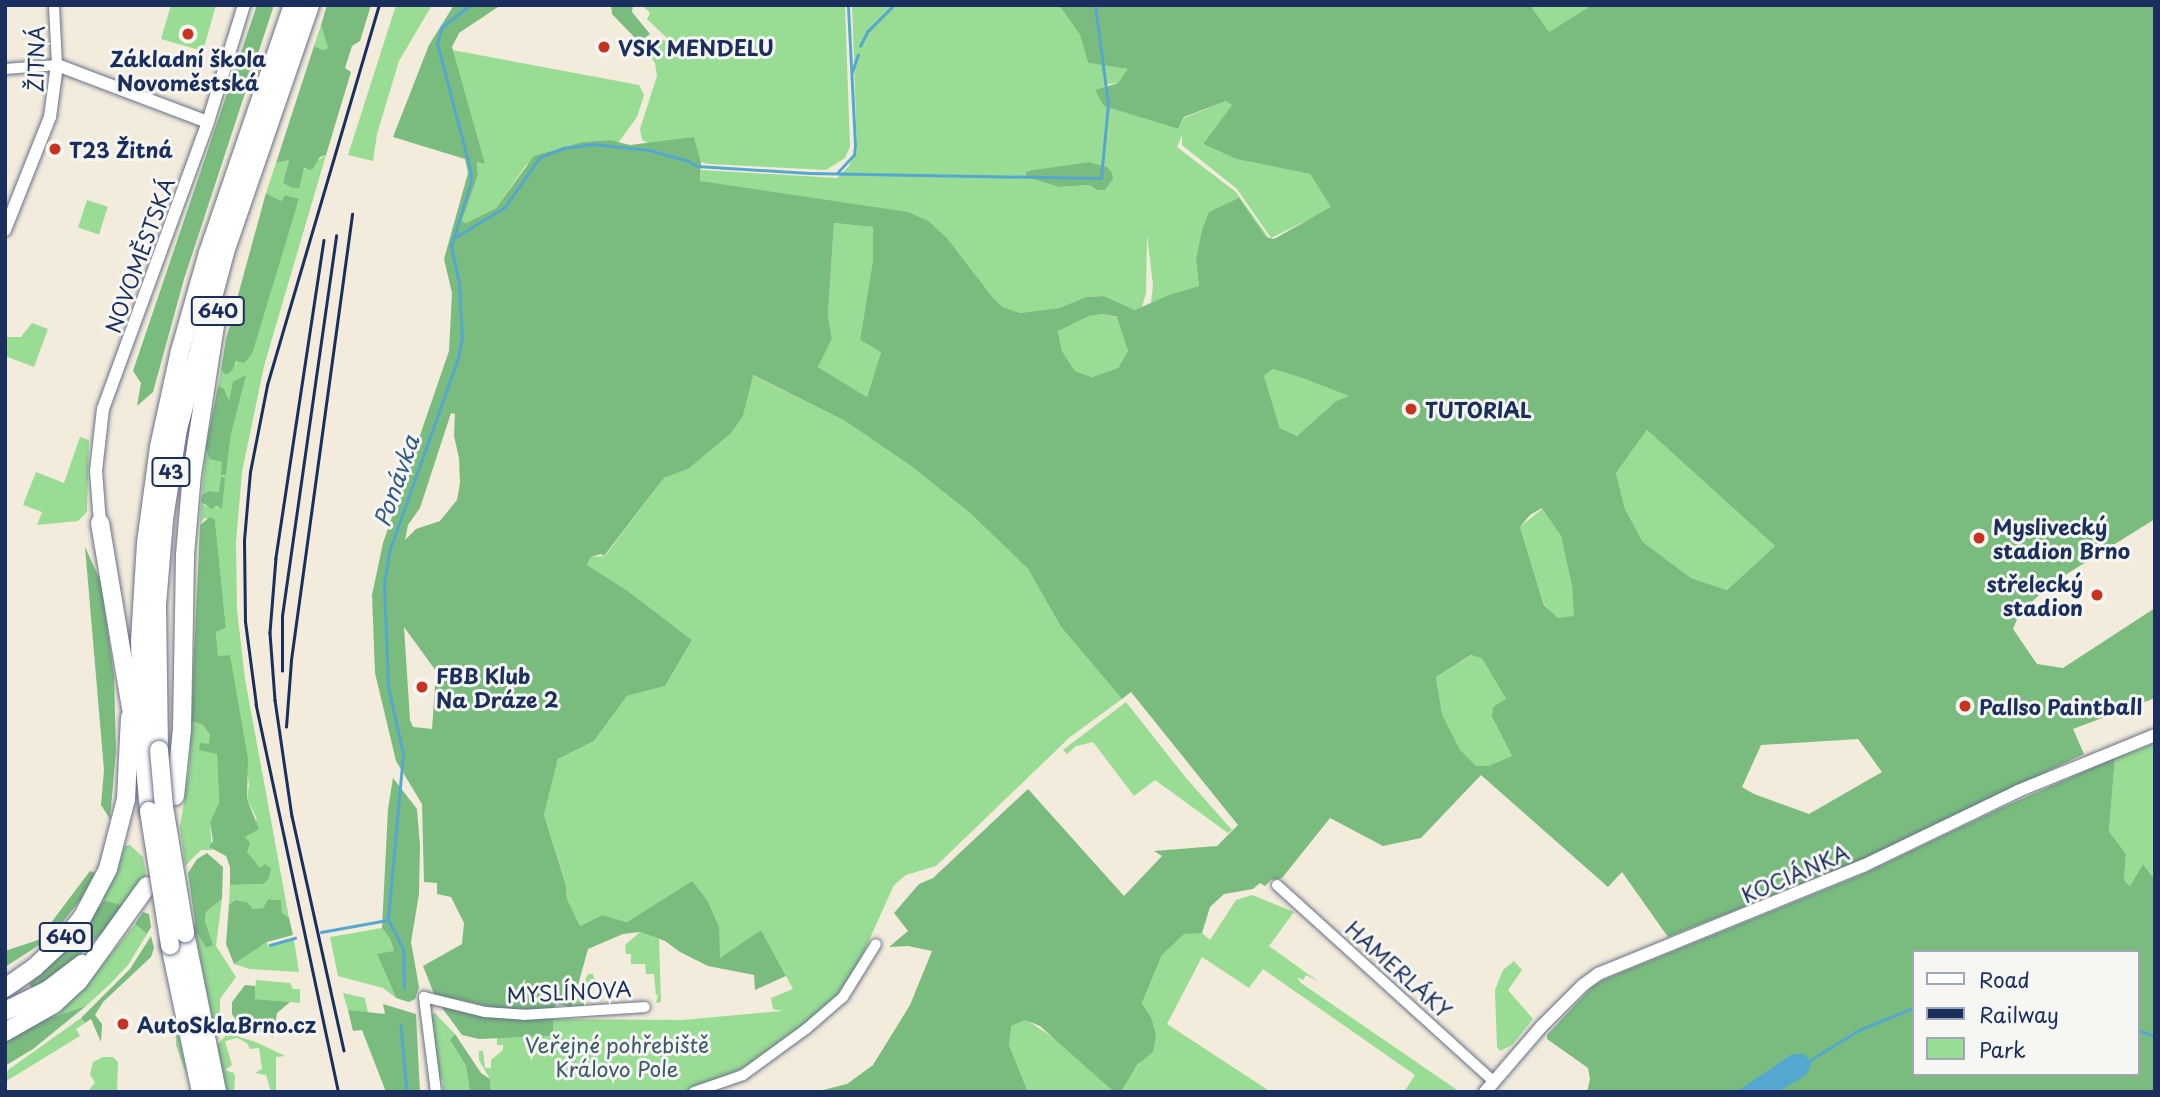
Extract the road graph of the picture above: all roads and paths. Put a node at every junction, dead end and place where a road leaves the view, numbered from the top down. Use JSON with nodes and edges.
{"nodes":[{"id":1,"x":54,"y":5,"type":"edge"},
{"id":2,"x":244,"y":5,"type":"edge"},
{"id":3,"x":293,"y":5,"type":"edge"},
{"id":4,"x":310,"y":5,"type":"edge"},
{"id":5,"x":57,"y":65,"type":"junction"},
{"id":6,"x":5,"y":69,"type":"edge"},
{"id":7,"x":208,"y":122,"type":"junction"},
{"id":8,"x":241,"y":202,"type":"junction"},
{"id":9,"x":5,"y":230,"type":"edge"},
{"id":10,"x":100,"y":523,"type":"joint"},
{"id":11,"x":142,"y":591,"type":"junction"},
{"id":12,"x":131,"y":702,"type":"junction"},
{"id":13,"x":2155,"y":735,"type":"edge"},
{"id":14,"x":176,"y":796,"type":"dead end"},
{"id":15,"x":149,"y":809,"type":"junction"},
{"id":16,"x":1277,"y":885,"type":"dead end"},
{"id":17,"x":147,"y":886,"type":"dead end"},
{"id":18,"x":114,"y":933,"type":"junction"},
{"id":19,"x":876,"y":944,"type":"dead end"},
{"id":20,"x":5,"y":988,"type":"edge"},
{"id":21,"x":645,"y":1007,"type":"dead end"},
{"id":22,"x":5,"y":1011,"type":"edge"},
{"id":23,"x":5,"y":1032,"type":"edge"},
{"id":24,"x":1493,"y":1081,"type":"junction"},
{"id":25,"x":201,"y":1092,"type":"edge"},
{"id":26,"x":217,"y":1092,"type":"edge"},
{"id":27,"x":436,"y":1092,"type":"edge"},
{"id":28,"x":694,"y":1092,"type":"edge"},
{"id":29,"x":1485,"y":1092,"type":"edge"}],
"edges":[{"from":1,"to":5,"type":"street","name":"ŽITNÁ"},
{"from":2,"to":7,"type":"street","name":"NOVOMĚSTSKÁ"},
{"from":3,"to":11,"type":"highway","number":"43"},
{"from":4,"to":8,"type":"highway","number":"43"},
{"from":5,"to":6,"type":"street"},
{"from":5,"to":7,"type":"street"},
{"from":5,"to":9,"type":"street","name":"ŽITNÁ"},
{"from":7,"to":10,"type":"street","name":"NOVOMĚSTSKÁ"},
{"from":8,"to":14,"type":"highway","number":"640"},
{"from":8,"to":26,"type":"highway","number":"43","bridge":true},
{"from":10,"to":12,"type":"highway"},
{"from":11,"to":12,"type":"highway","number":"640"},
{"from":11,"to":15,"type":"highway","number":"43"},
{"from":12,"to":15,"type":"highway"},
{"from":12,"to":20,"type":"highway","number":"640"},
{"from":13,"to":24,"type":"street","name":"KOCIÁNKA"},
{"from":15,"to":25,"type":"highway","number":"43","bridge":true},
{"from":16,"to":24,"type":"street","name":"HAMERLÁKY"},
{"from":17,"to":18,"type":"highway","number":"640"},
{"from":18,"to":22,"type":"highway","number":"640"},
{"from":18,"to":23,"type":"highway","number":"640"},
{"from":19,"to":28,"type":"street"},
{"from":21,"to":27,"type":"street","name":"MYSLÍNOVA"},
{"from":24,"to":29,"type":"street","name":"KOCIÁNKA"}]}
